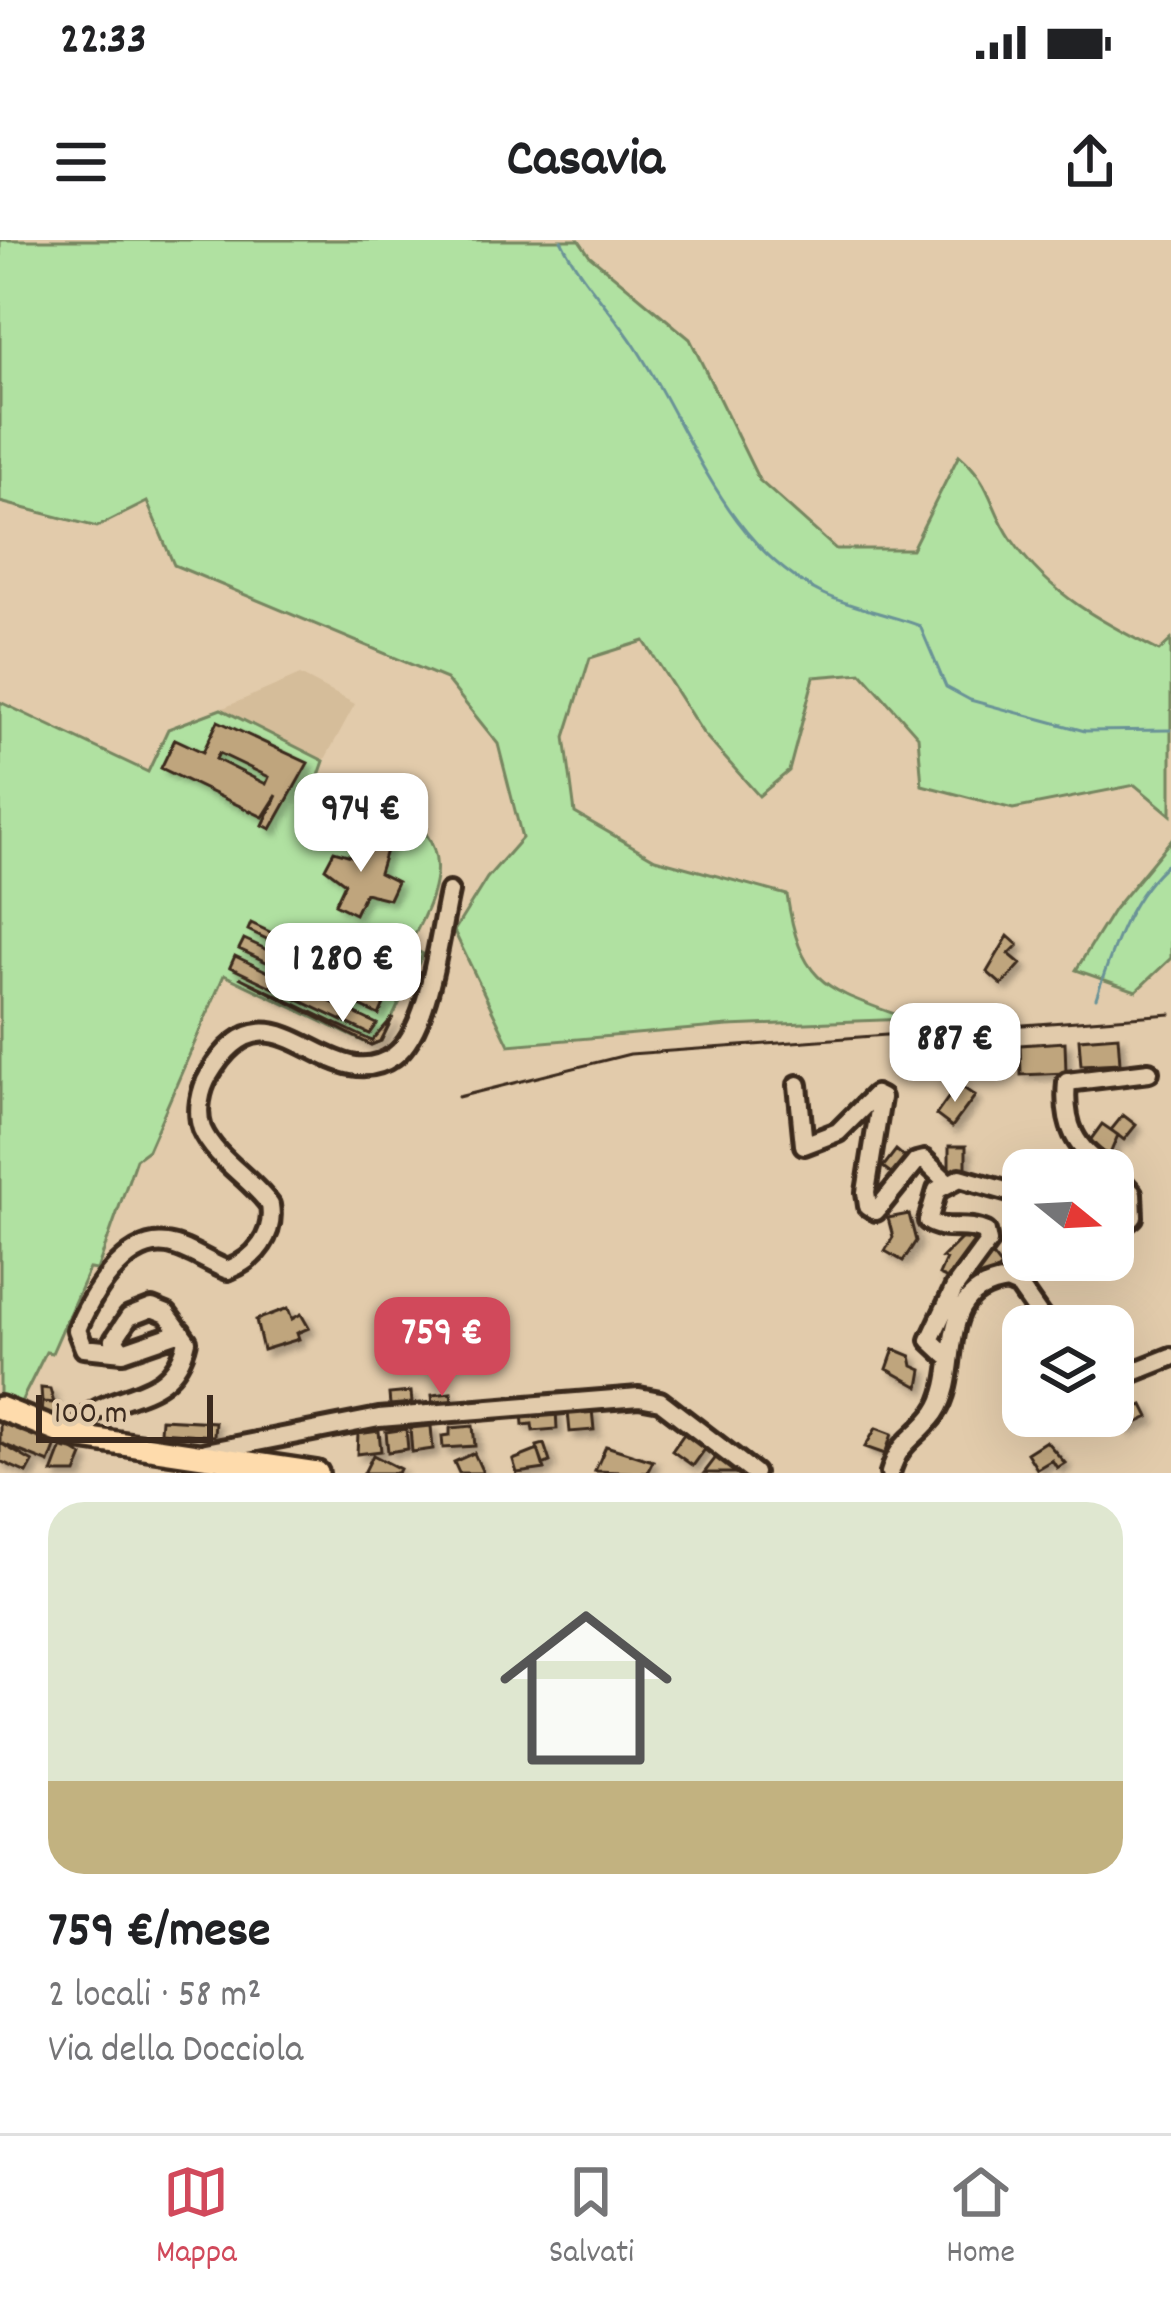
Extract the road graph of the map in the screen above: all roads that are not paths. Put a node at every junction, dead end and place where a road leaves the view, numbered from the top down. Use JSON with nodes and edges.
{"nodes":[{"id":1,"x":449,"y":892,"type":"dead end"},
{"id":2,"x":1149,"y":1072,"type":"dead end"},
{"id":3,"x":798,"y":1085,"type":"dead end"},
{"id":4,"x":1080,"y":1149,"type":"edge"},
{"id":5,"x":946,"y":1180,"type":"junction"},
{"id":6,"x":1002,"y":1190,"type":"edge"},
{"id":7,"x":1032,"y":1305,"type":"edge"},
{"id":8,"x":181,"y":1332,"type":"junction"},
{"id":9,"x":122,"y":1352,"type":"junction"},
{"id":10,"x":947,"y":1356,"type":"junction"},
{"id":11,"x":1171,"y":1357,"type":"edge"},
{"id":12,"x":1134,"y":1374,"type":"edge"},
{"id":13,"x":0,"y":1408,"type":"edge"},
{"id":14,"x":70,"y":1436,"type":"junction"},
{"id":15,"x":200,"y":1454,"type":"junction"},
{"id":16,"x":233,"y":1466,"type":"edge"},
{"id":17,"x":316,"y":1473,"type":"edge"},
{"id":18,"x":754,"y":1473,"type":"edge"},
{"id":19,"x":890,"y":1473,"type":"edge"}],
"edges":[{"from":1,"to":9,"type":"street"},
{"from":2,"to":4,"type":"street"},
{"from":3,"to":5,"type":"street"},
{"from":5,"to":6,"type":"street"},
{"from":5,"to":10,"type":"street"},
{"from":7,"to":10,"type":"street"},
{"from":8,"to":9,"type":"street"},
{"from":8,"to":9,"type":"street"},
{"from":8,"to":14,"type":"street"},
{"from":10,"to":19,"type":"street"},
{"from":11,"to":12,"type":"street"},
{"from":13,"to":14,"type":"main road"},
{"from":14,"to":15,"type":"main road"},
{"from":15,"to":16,"type":"main road"},
{"from":15,"to":18,"type":"street"},
{"from":16,"to":17,"type":"main road"}]}
